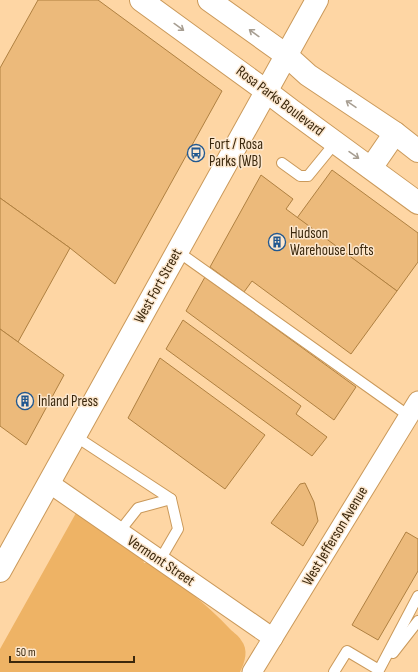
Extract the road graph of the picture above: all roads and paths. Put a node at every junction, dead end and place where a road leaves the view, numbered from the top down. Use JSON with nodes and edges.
{"nodes":[{"id":1,"x":141,"y":0,"type":"edge"},
{"id":2,"x":209,"y":0,"type":"edge"},
{"id":3,"x":317,"y":0,"type":"edge"},
{"id":4,"x":286,"y":56,"type":"junction"},
{"id":5,"x":266,"y":91,"type":"junction"},
{"id":6,"x":395,"y":133,"type":"junction"},
{"id":7,"x":335,"y":142,"type":"junction"},
{"id":8,"x":418,"y":151,"type":"edge"},
{"id":9,"x":282,"y":163,"type":"dead end"},
{"id":10,"x":371,"y":168,"type":"junction"},
{"id":11,"x":418,"y":203,"type":"edge"},
{"id":12,"x":177,"y":251,"type":"junction"},
{"id":13,"x":413,"y":408,"type":"edge"},
{"id":14,"x":75,"y":436,"type":"junction"},
{"id":15,"x":49,"y":483,"type":"junction"},
{"id":16,"x":171,"y":499,"type":"junction"},
{"id":17,"x":119,"y":532,"type":"junction"},
{"id":18,"x":160,"y":560,"type":"junction"},
{"id":19,"x":0,"y":571,"type":"edge"},
{"id":20,"x":418,"y":596,"type":"edge"},
{"id":21,"x":418,"y":621,"type":"edge"},
{"id":22,"x":273,"y":638,"type":"junction"},
{"id":23,"x":379,"y":670,"type":"junction"},
{"id":24,"x":252,"y":672,"type":"edge"},
{"id":25,"x":334,"y":672,"type":"edge"}],
"edges":[{"from":1,"to":5,"type":"main road","name":"Rosa Parks Boulevard","one_way":true},
{"from":4,"to":2,"type":"main road","one_way":true},
{"from":3,"to":4,"type":"main road","name":"West Fort Street"},
{"from":4,"to":5,"type":"main road","name":"West Fort Street"},
{"from":6,"to":4,"type":"main road","one_way":true},
{"from":5,"to":7,"type":"main road","name":"Rosa Parks Boulevard"},
{"from":5,"to":12,"type":"main road","name":"West Fort Street"},
{"from":6,"to":8,"type":"main road"},
{"from":6,"to":10,"type":"main road"},
{"from":7,"to":9,"type":"lane"},
{"from":7,"to":10,"type":"main road","name":"Rosa Parks Boulevard","one_way":true},
{"from":10,"to":11,"type":"main road","name":"Rosa Parks Boulevard"},
{"from":12,"to":13,"type":"lane"},
{"from":12,"to":14,"type":"main road","name":"West Fort Street"},
{"from":13,"to":22,"type":"street","name":"West Jefferson Avenue"},
{"from":14,"to":15,"type":"main road","name":"West Fort Street"},
{"from":14,"to":16,"type":"lane"},
{"from":15,"to":17,"type":"street","name":"Vermont Street"},
{"from":15,"to":19,"type":"main road","name":"West Fort Street"},
{"from":16,"to":17,"type":"lane"},
{"from":16,"to":18,"type":"lane"},
{"from":17,"to":18,"type":"street","name":"Vermont Street"},
{"from":18,"to":22,"type":"street","name":"Vermont Street"},
{"from":20,"to":23,"type":"lane"},
{"from":21,"to":23,"type":"lane"},
{"from":22,"to":24,"type":"street","name":"West Jefferson Avenue"},
{"from":23,"to":25,"type":"lane"}]}
